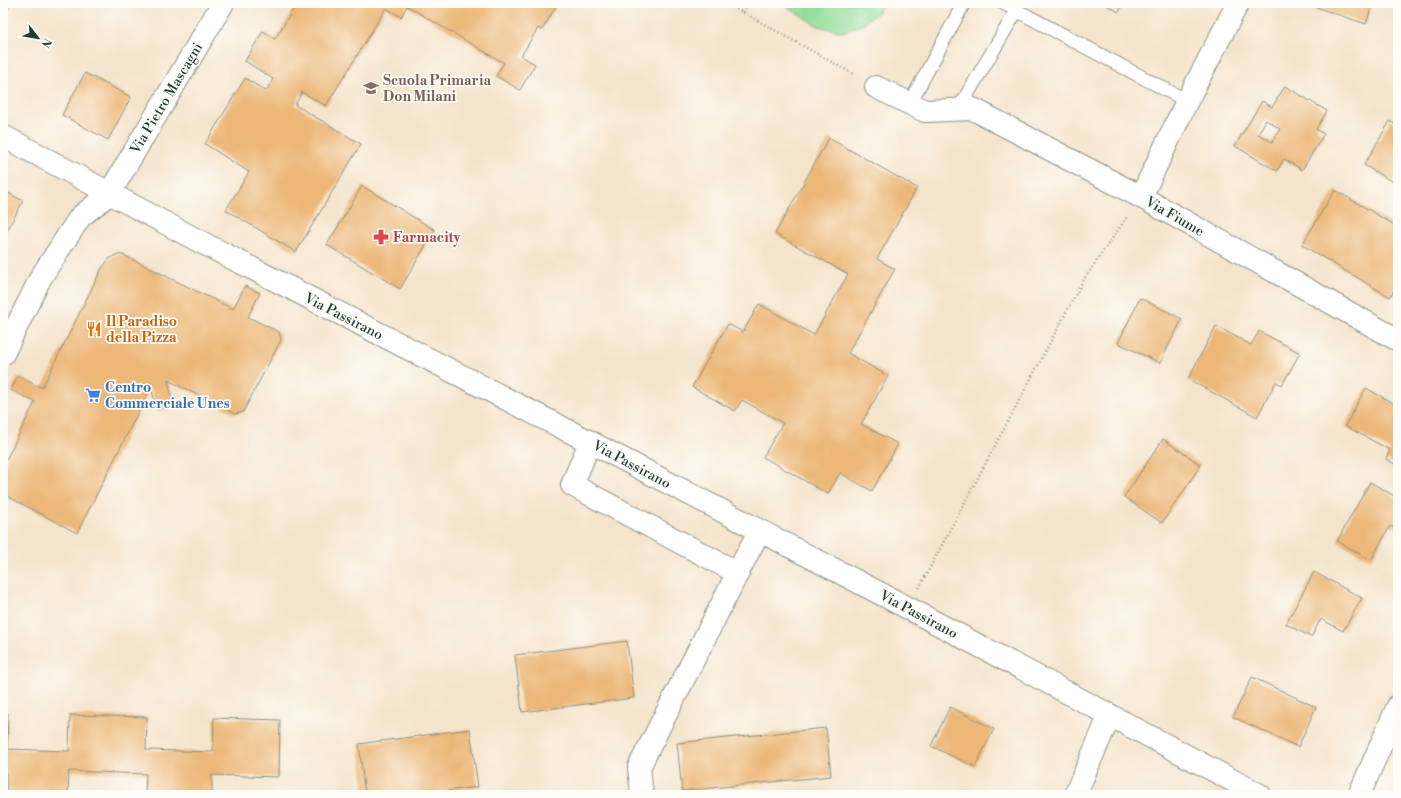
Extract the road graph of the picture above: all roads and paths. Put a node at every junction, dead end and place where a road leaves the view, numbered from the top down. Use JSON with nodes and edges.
{"nodes":[{"id":1,"x":223,"y":3,"type":"edge"},
{"id":2,"x":726,"y":3,"type":"edge"},
{"id":3,"x":749,"y":3,"type":"edge"},
{"id":4,"x":964,"y":3,"type":"edge"},
{"id":5,"x":1004,"y":3,"type":"edge"},
{"id":6,"x":1238,"y":3,"type":"edge"},
{"id":7,"x":1017,"y":10,"type":"junction"},
{"id":8,"x":743,"y":12,"type":"junction"},
{"id":9,"x":876,"y":87,"type":"joint"},
{"id":10,"x":1187,"y":101,"type":"junction"},
{"id":11,"x":910,"y":103,"type":"junction"},
{"id":12,"x":958,"y":110,"type":"junction"},
{"id":13,"x":3,"y":136,"type":"edge"},
{"id":14,"x":109,"y":194,"type":"junction"},
{"id":15,"x":1141,"y":197,"type":"junction"},
{"id":16,"x":1398,"y":340,"type":"edge"},
{"id":17,"x":3,"y":354,"type":"edge"},
{"id":18,"x":590,"y":442,"type":"junction"},
{"id":19,"x":759,"y":531,"type":"junction"},
{"id":20,"x":738,"y":573,"type":"junction"},
{"id":21,"x":908,"y":608,"type":"junction"},
{"id":22,"x":1398,"y":706,"type":"edge"},
{"id":23,"x":1110,"y":715,"type":"junction"},
{"id":24,"x":1398,"y":792,"type":"edge"},
{"id":25,"x":642,"y":795,"type":"edge"},
{"id":26,"x":1075,"y":795,"type":"edge"},
{"id":27,"x":1260,"y":795,"type":"edge"},
{"id":28,"x":1360,"y":795,"type":"edge"},
{"id":29,"x":1396,"y":795,"type":"edge"}],
"edges":[{"from":1,"to":14,"type":"street","name":"Via Pietro Mascagni"},
{"from":2,"to":8,"type":"path"},
{"from":3,"to":8,"type":"path"},
{"from":4,"to":11,"type":"lane"},
{"from":5,"to":7,"type":"lane"},
{"from":6,"to":10,"type":"street","name":"Via Fiume"},
{"from":7,"to":10,"type":"lane"},
{"from":7,"to":12,"type":"lane"},
{"from":8,"to":9,"type":"path"},
{"from":9,"to":11,"type":"street"},
{"from":10,"to":15,"type":"street","name":"Via Fiume"},
{"from":11,"to":12,"type":"street"},
{"from":12,"to":15,"type":"street"},
{"from":13,"to":14,"type":"street","name":"Via Passirano"},
{"from":14,"to":17,"type":"street"},
{"from":14,"to":18,"type":"street","name":"Via Passirano"},
{"from":15,"to":16,"type":"street","name":"Via Fiume"},
{"from":15,"to":21,"type":"path"},
{"from":18,"to":19,"type":"street","name":"Via Passirano"},
{"from":18,"to":20,"type":"street"},
{"from":19,"to":20,"type":"street"},
{"from":19,"to":21,"type":"street","name":"Via Passirano"},
{"from":20,"to":25,"type":"street"},
{"from":21,"to":23,"type":"street","name":"Via Passirano"},
{"from":22,"to":28,"type":"street"},
{"from":23,"to":26,"type":"street"},
{"from":23,"to":27,"type":"street","name":"Via Passirano"},
{"from":24,"to":29,"type":"path"}]}
